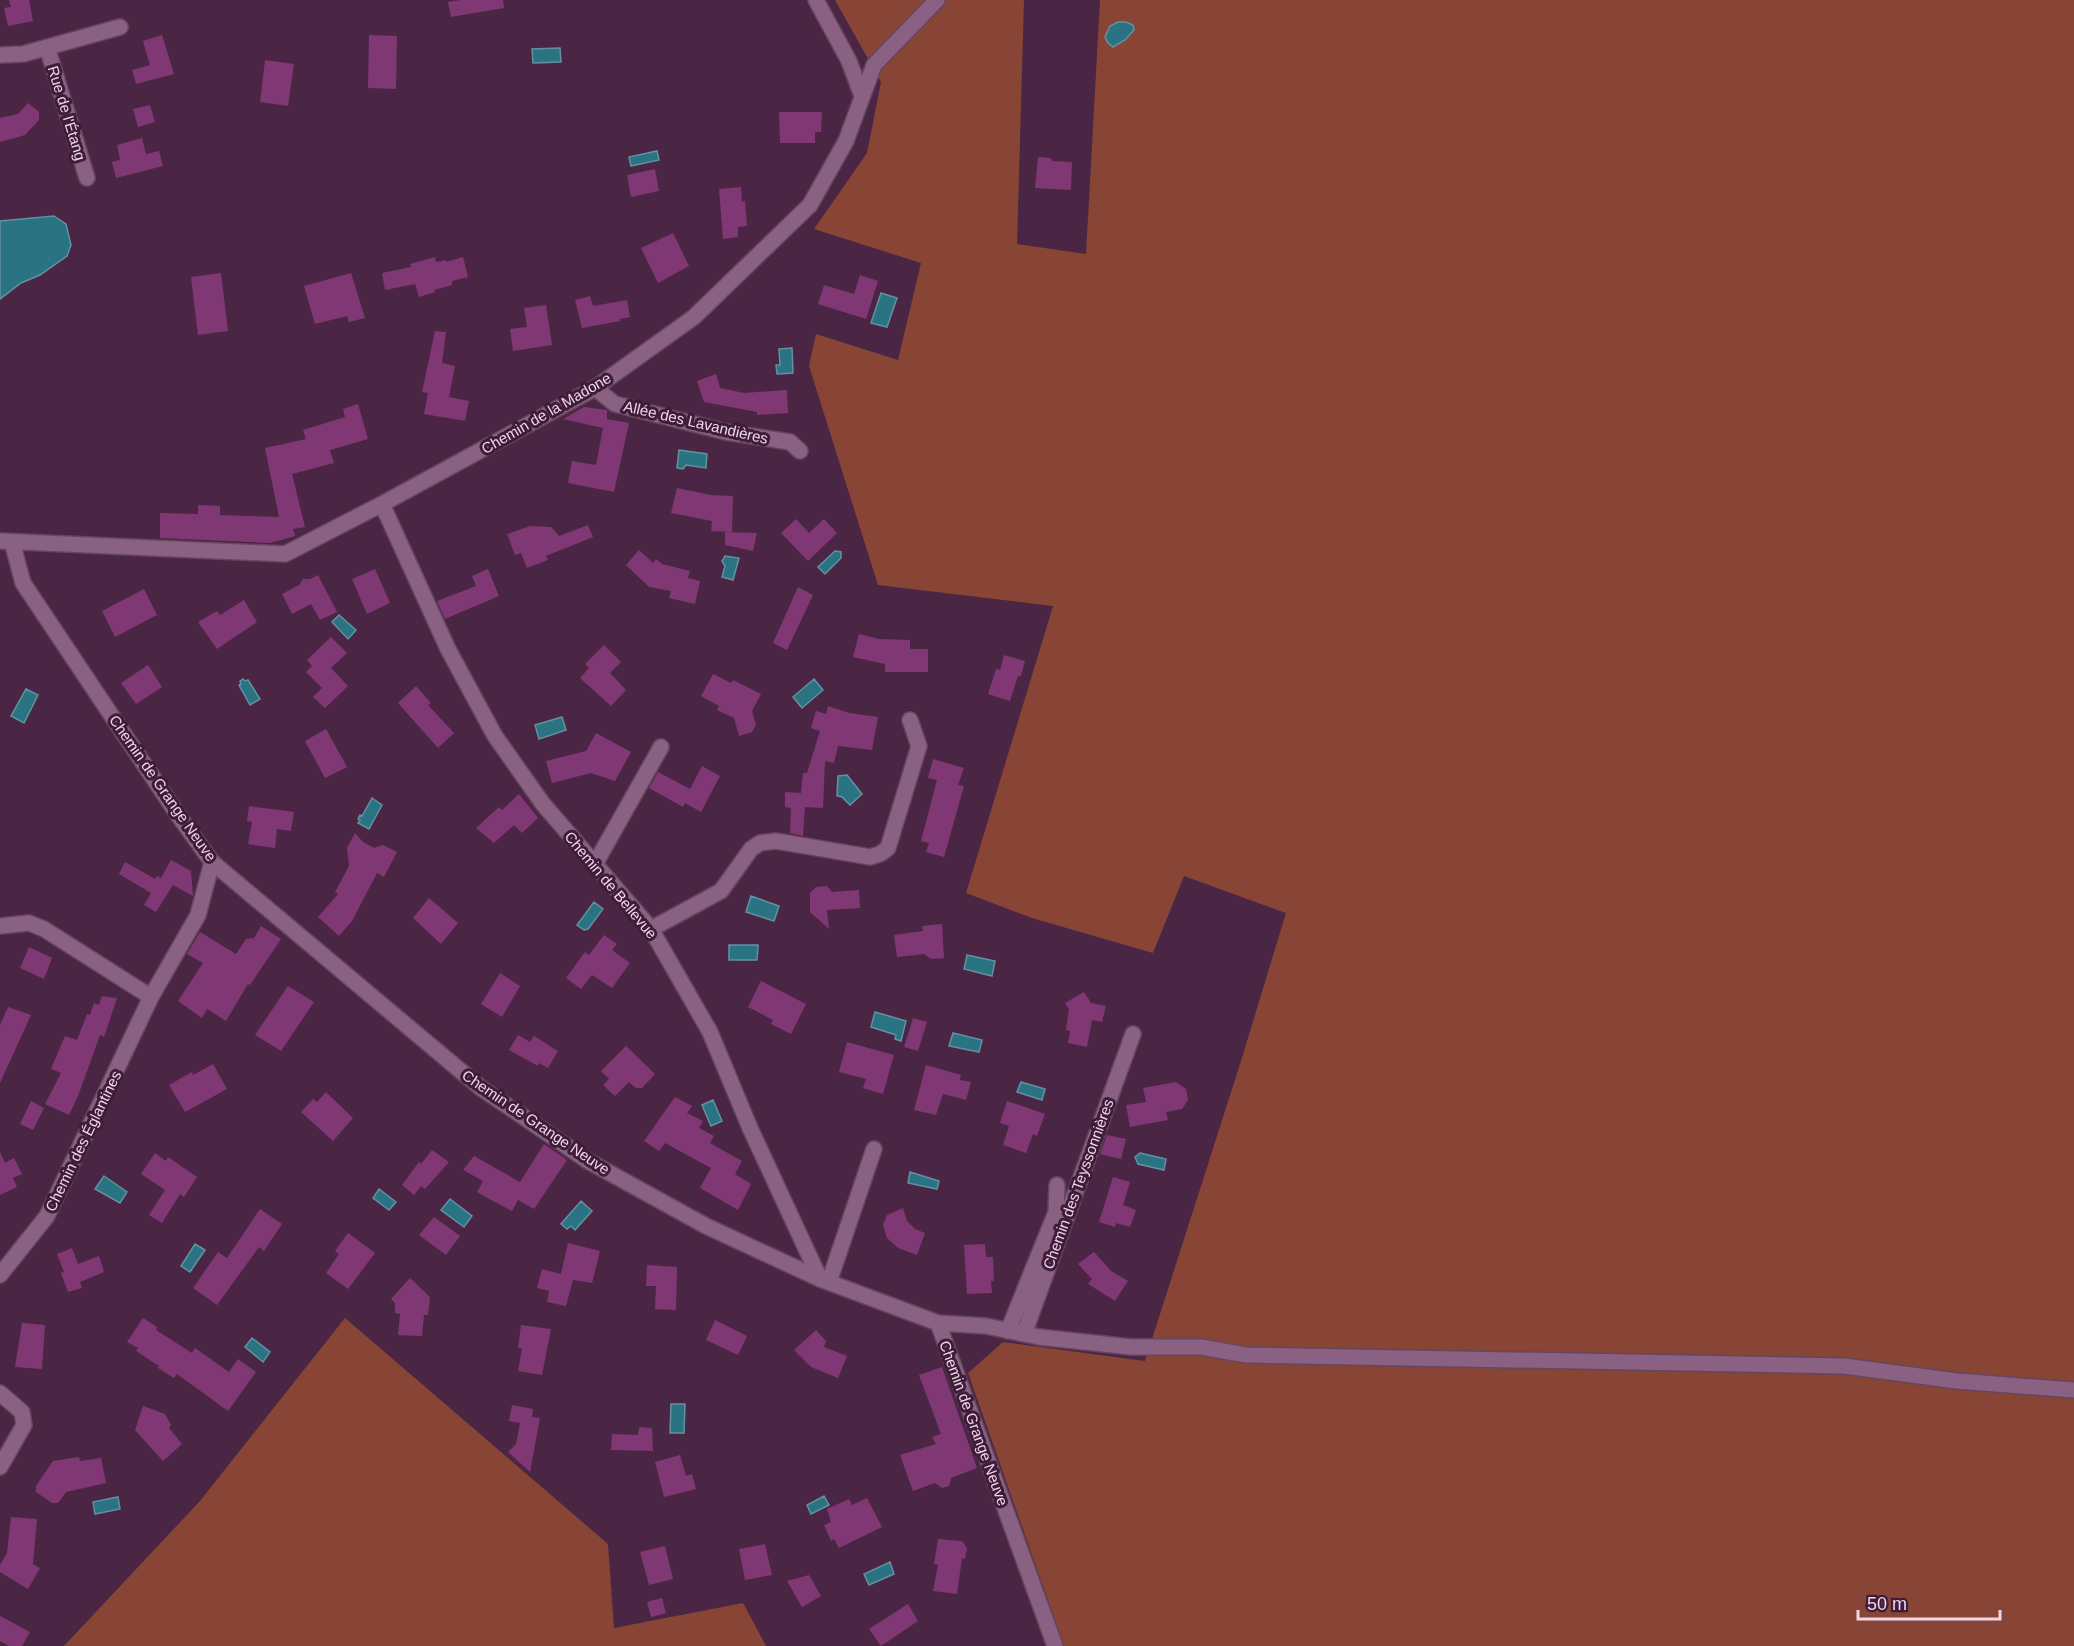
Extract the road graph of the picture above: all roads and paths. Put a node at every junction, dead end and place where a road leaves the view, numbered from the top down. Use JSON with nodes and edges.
{"nodes":[{"id":1,"x":816,"y":0,"type":"edge"},
{"id":2,"x":937,"y":0,"type":"edge"},
{"id":3,"x":120,"y":27,"type":"dead end"},
{"id":4,"x":47,"y":47,"type":"junction"},
{"id":5,"x":0,"y":55,"type":"edge"},
{"id":6,"x":862,"y":96,"type":"junction"},
{"id":7,"x":87,"y":178,"type":"dead end"},
{"id":8,"x":595,"y":388,"type":"junction"},
{"id":9,"x":800,"y":451,"type":"dead end"},
{"id":10,"x":382,"y":504,"type":"junction"},
{"id":11,"x":6,"y":541,"type":"edge"},
{"id":12,"x":910,"y":720,"type":"dead end"},
{"id":13,"x":661,"y":747,"type":"dead end"},
{"id":14,"x":212,"y":862,"type":"junction"},
{"id":15,"x":595,"y":864,"type":"junction"},
{"id":16,"x":0,"y":926,"type":"edge"},
{"id":17,"x":651,"y":928,"type":"junction"},
{"id":18,"x":151,"y":997,"type":"junction"},
{"id":19,"x":1133,"y":1034,"type":"dead end"},
{"id":20,"x":874,"y":1149,"type":"dead end"},
{"id":21,"x":1057,"y":1185,"type":"dead end"},
{"id":22,"x":0,"y":1275,"type":"edge"},
{"id":23,"x":825,"y":1280,"type":"junction"},
{"id":24,"x":938,"y":1323,"type":"junction"},
{"id":25,"x":1008,"y":1331,"type":"junction"},
{"id":26,"x":1024,"y":1334,"type":"junction"},
{"id":27,"x":2074,"y":1390,"type":"edge"},
{"id":28,"x":0,"y":1393,"type":"edge"},
{"id":29,"x":0,"y":1467,"type":"edge"},
{"id":30,"x":1055,"y":1646,"type":"edge"}],
"edges":[{"from":1,"to":6,"type":"street"},
{"from":2,"to":6,"type":"street","name":"Chemin de la Madone"},
{"from":3,"to":4,"type":"street","name":"Rue de l'Étang"},
{"from":4,"to":5,"type":"street","name":"Rue de l'Étang"},
{"from":4,"to":7,"type":"street","name":"Rue de l'Étang"},
{"from":6,"to":8,"type":"street","name":"Chemin de la Madone"},
{"from":8,"to":9,"type":"street","name":"Allée des Lavandières"},
{"from":8,"to":10,"type":"street","name":"Chemin de la Madone"},
{"from":10,"to":11,"type":"street","name":"Chemin de la Madone"},
{"from":10,"to":15,"type":"street","name":"Chemin de Bellevue"},
{"from":11,"to":14,"type":"street","name":"Chemin de Grange Neuve"},
{"from":12,"to":17,"type":"street"},
{"from":13,"to":15,"type":"street"},
{"from":14,"to":18,"type":"street","name":"Chemin des Églantines"},
{"from":14,"to":23,"type":"street","name":"Chemin de Grange Neuve"},
{"from":15,"to":17,"type":"street","name":"Chemin de Bellevue"},
{"from":16,"to":18,"type":"street"},
{"from":17,"to":23,"type":"street","name":"Chemin de Bellevue"},
{"from":18,"to":22,"type":"street","name":"Chemin des Églantines"},
{"from":19,"to":26,"type":"street","name":"Chemin des Teyssonnières"},
{"from":20,"to":23,"type":"street"},
{"from":21,"to":25,"type":"street","name":"Chemin des Teyssonnières"},
{"from":23,"to":24,"type":"street","name":"Chemin de Grange Neuve"},
{"from":24,"to":25,"type":"street"},
{"from":24,"to":30,"type":"street","name":"Chemin de Grange Neuve"},
{"from":25,"to":26,"type":"street"},
{"from":26,"to":27,"type":"street"},
{"from":28,"to":29,"type":"street"}]}
